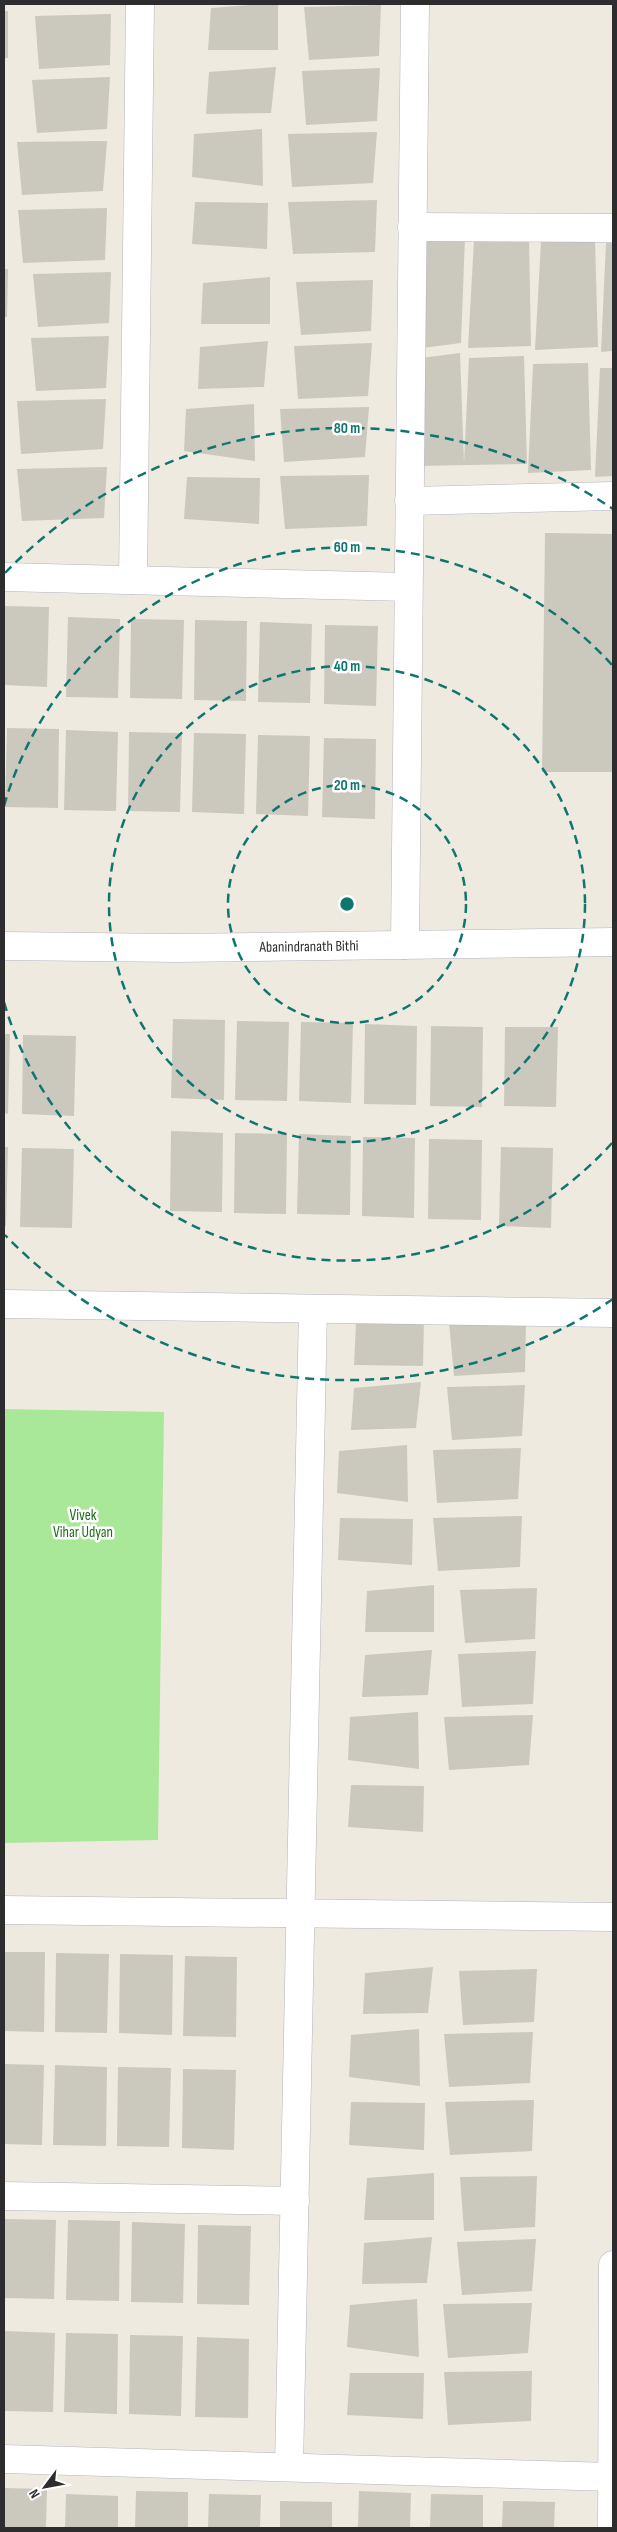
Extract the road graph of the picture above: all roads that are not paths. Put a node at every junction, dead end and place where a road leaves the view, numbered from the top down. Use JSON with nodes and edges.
{"nodes":[{"id":1,"x":140,"y":4,"type":"edge"},
{"id":2,"x":415,"y":4,"type":"edge"},
{"id":3,"x":412,"y":227,"type":"junction"},
{"id":4,"x":613,"y":228,"type":"edge"},
{"id":5,"x":613,"y":496,"type":"edge"},
{"id":6,"x":409,"y":501,"type":"junction"},
{"id":7,"x":4,"y":576,"type":"edge"},
{"id":8,"x":133,"y":580,"type":"junction"},
{"id":9,"x":408,"y":586,"type":"junction"},
{"id":10,"x":613,"y":942,"type":"edge"},
{"id":11,"x":405,"y":945,"type":"junction"},
{"id":12,"x":4,"y":946,"type":"edge"},
{"id":13,"x":4,"y":1304,"type":"edge"},
{"id":14,"x":313,"y":1309,"type":"junction"},
{"id":15,"x":613,"y":1313,"type":"edge"},
{"id":16,"x":4,"y":1910,"type":"edge"},
{"id":17,"x":300,"y":1913,"type":"junction"},
{"id":18,"x":613,"y":1917,"type":"edge"},
{"id":19,"x":4,"y":2196,"type":"edge"},
{"id":20,"x":295,"y":2201,"type":"junction"},
{"id":21,"x":613,"y":2265,"type":"edge"},
{"id":22,"x":4,"y":2458,"type":"edge"},
{"id":23,"x":289,"y":2467,"type":"junction"},
{"id":24,"x":612,"y":2477,"type":"edge"},
{"id":25,"x":612,"y":2528,"type":"edge"}],
"edges":[{"from":1,"to":8,"type":"street"},
{"from":2,"to":3,"type":"street"},
{"from":3,"to":4,"type":"street"},
{"from":3,"to":6,"type":"street"},
{"from":5,"to":6,"type":"street"},
{"from":6,"to":9,"type":"street"},
{"from":7,"to":8,"type":"street"},
{"from":8,"to":9,"type":"street"},
{"from":9,"to":11,"type":"street"},
{"from":10,"to":11,"type":"street","name":"Abanindranath Bithi"},
{"from":11,"to":12,"type":"street","name":"Abanindranath Bithi"},
{"from":13,"to":14,"type":"street"},
{"from":14,"to":15,"type":"street"},
{"from":14,"to":17,"type":"street"},
{"from":16,"to":17,"type":"street"},
{"from":17,"to":18,"type":"street"},
{"from":17,"to":20,"type":"street"},
{"from":19,"to":20,"type":"street"},
{"from":20,"to":23,"type":"street"},
{"from":21,"to":24,"type":"street"},
{"from":22,"to":23,"type":"street"},
{"from":23,"to":24,"type":"street"},
{"from":24,"to":25,"type":"street"}]}
